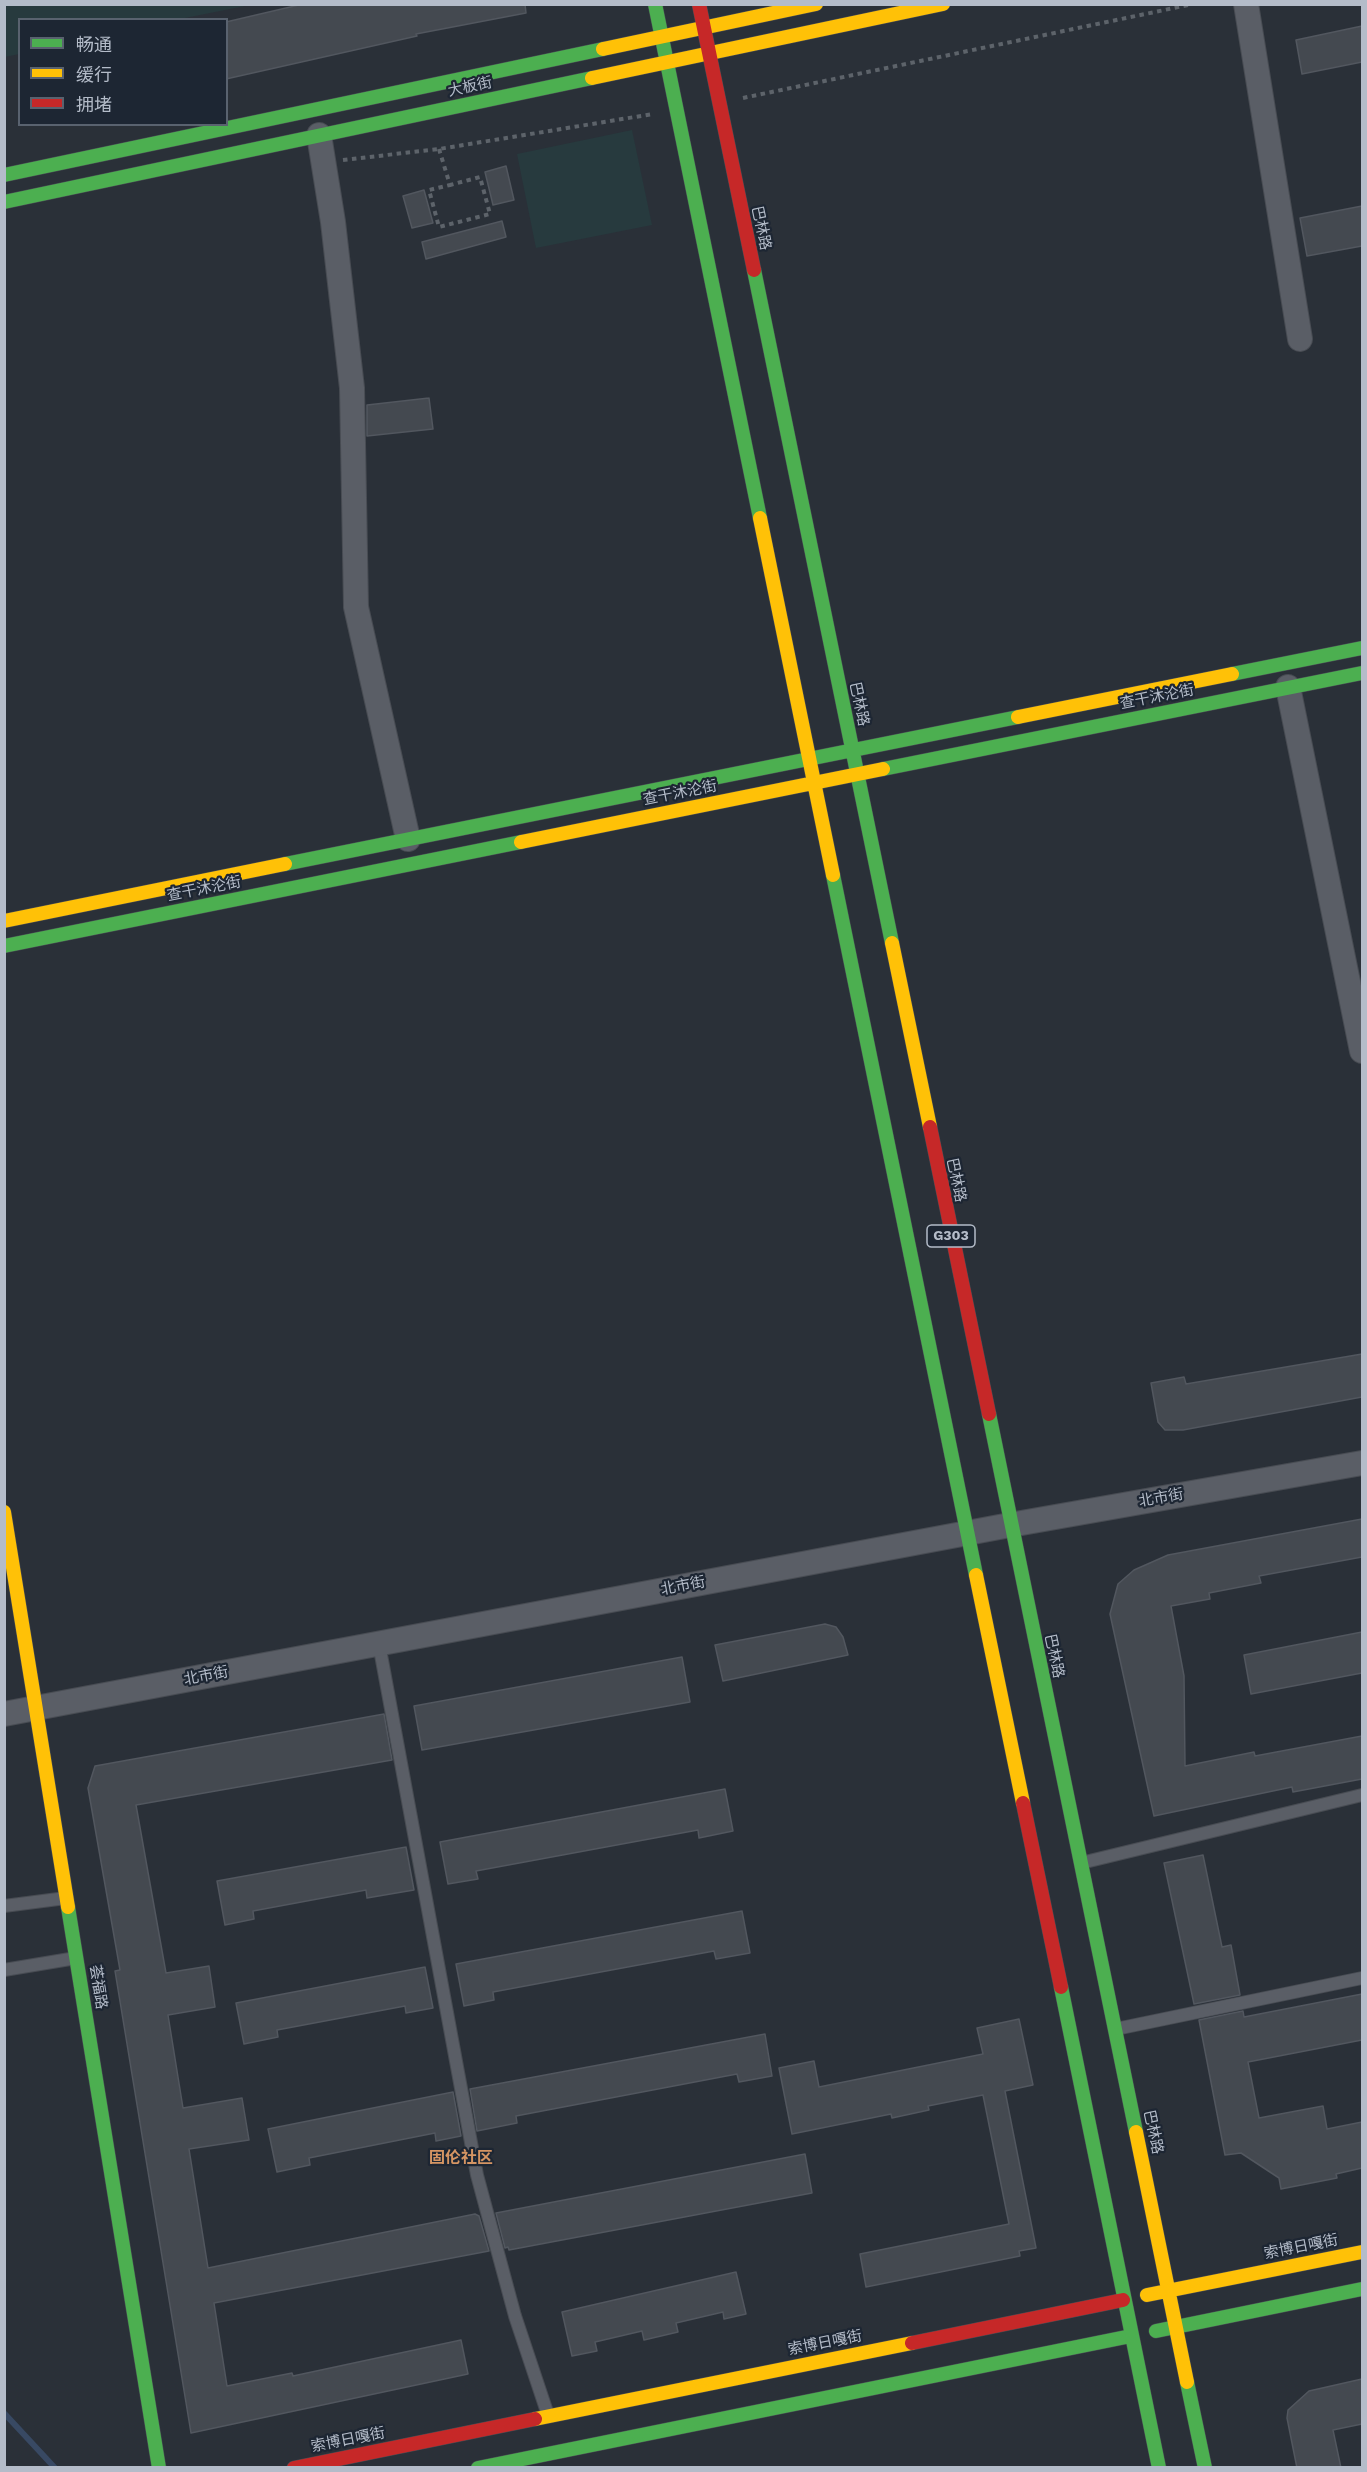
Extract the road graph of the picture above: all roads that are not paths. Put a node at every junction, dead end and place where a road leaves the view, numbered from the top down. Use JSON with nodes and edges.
{"nodes":[{"id":1,"x":655,"y":4,"type":"edge"},
{"id":2,"x":699,"y":4,"type":"edge"},
{"id":3,"x":816,"y":4,"type":"edge"},
{"id":4,"x":943,"y":4,"type":"edge"},
{"id":5,"x":1246,"y":4,"type":"edge"},
{"id":6,"x":704,"y":28,"type":"junction"},
{"id":7,"x":662,"y":37,"type":"junction"},
{"id":8,"x":709,"y":53,"type":"junction"},
{"id":9,"x":667,"y":62,"type":"junction"},
{"id":10,"x":319,"y":135,"type":"junction"},
{"id":11,"x":4,"y":175,"type":"edge"},
{"id":12,"x":4,"y":202,"type":"edge"},
{"id":13,"x":1300,"y":339,"type":"dead end"},
{"id":14,"x":1362,"y":648,"type":"edge"},
{"id":15,"x":1362,"y":673,"type":"edge"},
{"id":16,"x":1288,"y":687,"type":"junction"},
{"id":17,"x":851,"y":751,"type":"junction"},
{"id":18,"x":809,"y":759,"type":"junction"},
{"id":19,"x":856,"y":774,"type":"junction"},
{"id":20,"x":814,"y":783,"type":"junction"},
{"id":21,"x":408,"y":840,"type":"junction"},
{"id":22,"x":4,"y":921,"type":"edge"},
{"id":23,"x":4,"y":946,"type":"edge"},
{"id":24,"x":1362,"y":1051,"type":"edge"},
{"id":25,"x":1362,"y":1462,"type":"edge"},
{"id":26,"x":4,"y":1512,"type":"edge"},
{"id":27,"x":1010,"y":1525,"type":"junction"},
{"id":28,"x":968,"y":1533,"type":"junction"},
{"id":29,"x":379,"y":1644,"type":"junction"},
{"id":30,"x":36,"y":1708,"type":"junction"},
{"id":31,"x":4,"y":1714,"type":"edge"},
{"id":32,"x":1362,"y":1795,"type":"edge"},
{"id":33,"x":1081,"y":1863,"type":"junction"},
{"id":34,"x":67,"y":1898,"type":"junction"},
{"id":35,"x":4,"y":1906,"type":"edge"},
{"id":36,"x":77,"y":1958,"type":"junction"},
{"id":37,"x":4,"y":1970,"type":"edge"},
{"id":38,"x":1362,"y":1978,"type":"edge"},
{"id":39,"x":1114,"y":2029,"type":"junction"},
{"id":40,"x":1362,"y":2252,"type":"edge"},
{"id":41,"x":1362,"y":2289,"type":"edge"},
{"id":42,"x":1169,"y":2291,"type":"junction"},
{"id":43,"x":1124,"y":2300,"type":"junction"},
{"id":44,"x":1176,"y":2326,"type":"junction"},
{"id":45,"x":1131,"y":2336,"type":"junction"},
{"id":46,"x":548,"y":2416,"type":"junction"},
{"id":47,"x":159,"y":2468,"type":"edge"},
{"id":48,"x":294,"y":2468,"type":"edge"},
{"id":49,"x":478,"y":2468,"type":"edge"},
{"id":50,"x":1159,"y":2468,"type":"edge"},
{"id":51,"x":1205,"y":2468,"type":"edge"}],
"edges":[{"from":1,"to":7,"type":"main road","number":"G303"},
{"from":2,"to":6,"type":"main road","name":"巴林路","number":"G303"},
{"from":3,"to":6,"type":"main road","name":"大板街"},
{"from":4,"to":8,"type":"main road","name":"大板街"},
{"from":5,"to":13,"type":"street"},
{"from":6,"to":7,"type":"main road","name":"大板街"},
{"from":6,"to":8,"type":"main road","name":"巴林路","number":"G303"},
{"from":7,"to":9,"type":"main road","number":"G303"},
{"from":7,"to":11,"type":"main road","name":"大板街"},
{"from":8,"to":9,"type":"main road","name":"大板街"},
{"from":8,"to":17,"type":"main road","name":"巴林路","number":"G303"},
{"from":9,"to":10,"type":"main road","name":"大板街"},
{"from":9,"to":18,"type":"main road","number":"G303"},
{"from":10,"to":12,"type":"main road","name":"大板街"},
{"from":10,"to":21,"type":"street"},
{"from":14,"to":17,"type":"main road","name":"查干沐沦街"},
{"from":15,"to":16,"type":"main road","name":"查干沐沦街"},
{"from":16,"to":19,"type":"main road","name":"查干沐沦街"},
{"from":16,"to":24,"type":"street"},
{"from":17,"to":18,"type":"main road","name":"查干沐沦街"},
{"from":17,"to":19,"type":"main road","name":"巴林路","number":"G303"},
{"from":18,"to":20,"type":"main road","number":"G303"},
{"from":18,"to":21,"type":"main road","name":"查干沐沦街"},
{"from":19,"to":20,"type":"main road","name":"查干沐沦街"},
{"from":19,"to":27,"type":"main road","name":"巴林路","number":"G303"},
{"from":20,"to":23,"type":"main road","name":"查干沐沦街"},
{"from":20,"to":28,"type":"main road","number":"G303"},
{"from":21,"to":22,"type":"main road","name":"查干沐沦街"},
{"from":25,"to":27,"type":"street","name":"北市街"},
{"from":26,"to":30,"type":"main road","name":"荟福路"},
{"from":27,"to":28,"type":"street","name":"北市街"},
{"from":27,"to":33,"type":"main road","name":"巴林路","number":"G303"},
{"from":28,"to":29,"type":"street","name":"北市街"},
{"from":28,"to":43,"type":"main road","number":"G303"},
{"from":29,"to":30,"type":"street","name":"北市街"},
{"from":29,"to":46,"type":"lane"},
{"from":30,"to":31,"type":"street","name":"北市街"},
{"from":30,"to":34,"type":"main road","name":"荟福路"},
{"from":32,"to":33,"type":"lane"},
{"from":33,"to":39,"type":"main road","name":"巴林路","number":"G303"},
{"from":34,"to":35,"type":"lane"},
{"from":34,"to":36,"type":"main road","name":"荟福路"},
{"from":36,"to":37,"type":"lane"},
{"from":36,"to":47,"type":"main road","name":"荟福路"},
{"from":38,"to":39,"type":"lane"},
{"from":39,"to":42,"type":"main road","name":"巴林路","number":"G303"},
{"from":40,"to":42,"type":"main road","name":"索博日嘎街"},
{"from":41,"to":44,"type":"main road"},
{"from":42,"to":43,"type":"main road","name":"索博日嘎街"},
{"from":42,"to":44,"type":"main road","name":"巴林路","number":"G303"},
{"from":43,"to":45,"type":"main road","number":"G303"},
{"from":43,"to":46,"type":"main road","name":"索博日嘎街"},
{"from":44,"to":45,"type":"main road"},
{"from":44,"to":51,"type":"main road","name":"巴林路","number":"G303"},
{"from":45,"to":49,"type":"main road"},
{"from":45,"to":50,"type":"main road","number":"G303"},
{"from":46,"to":48,"type":"main road","name":"索博日嘎街"}]}
